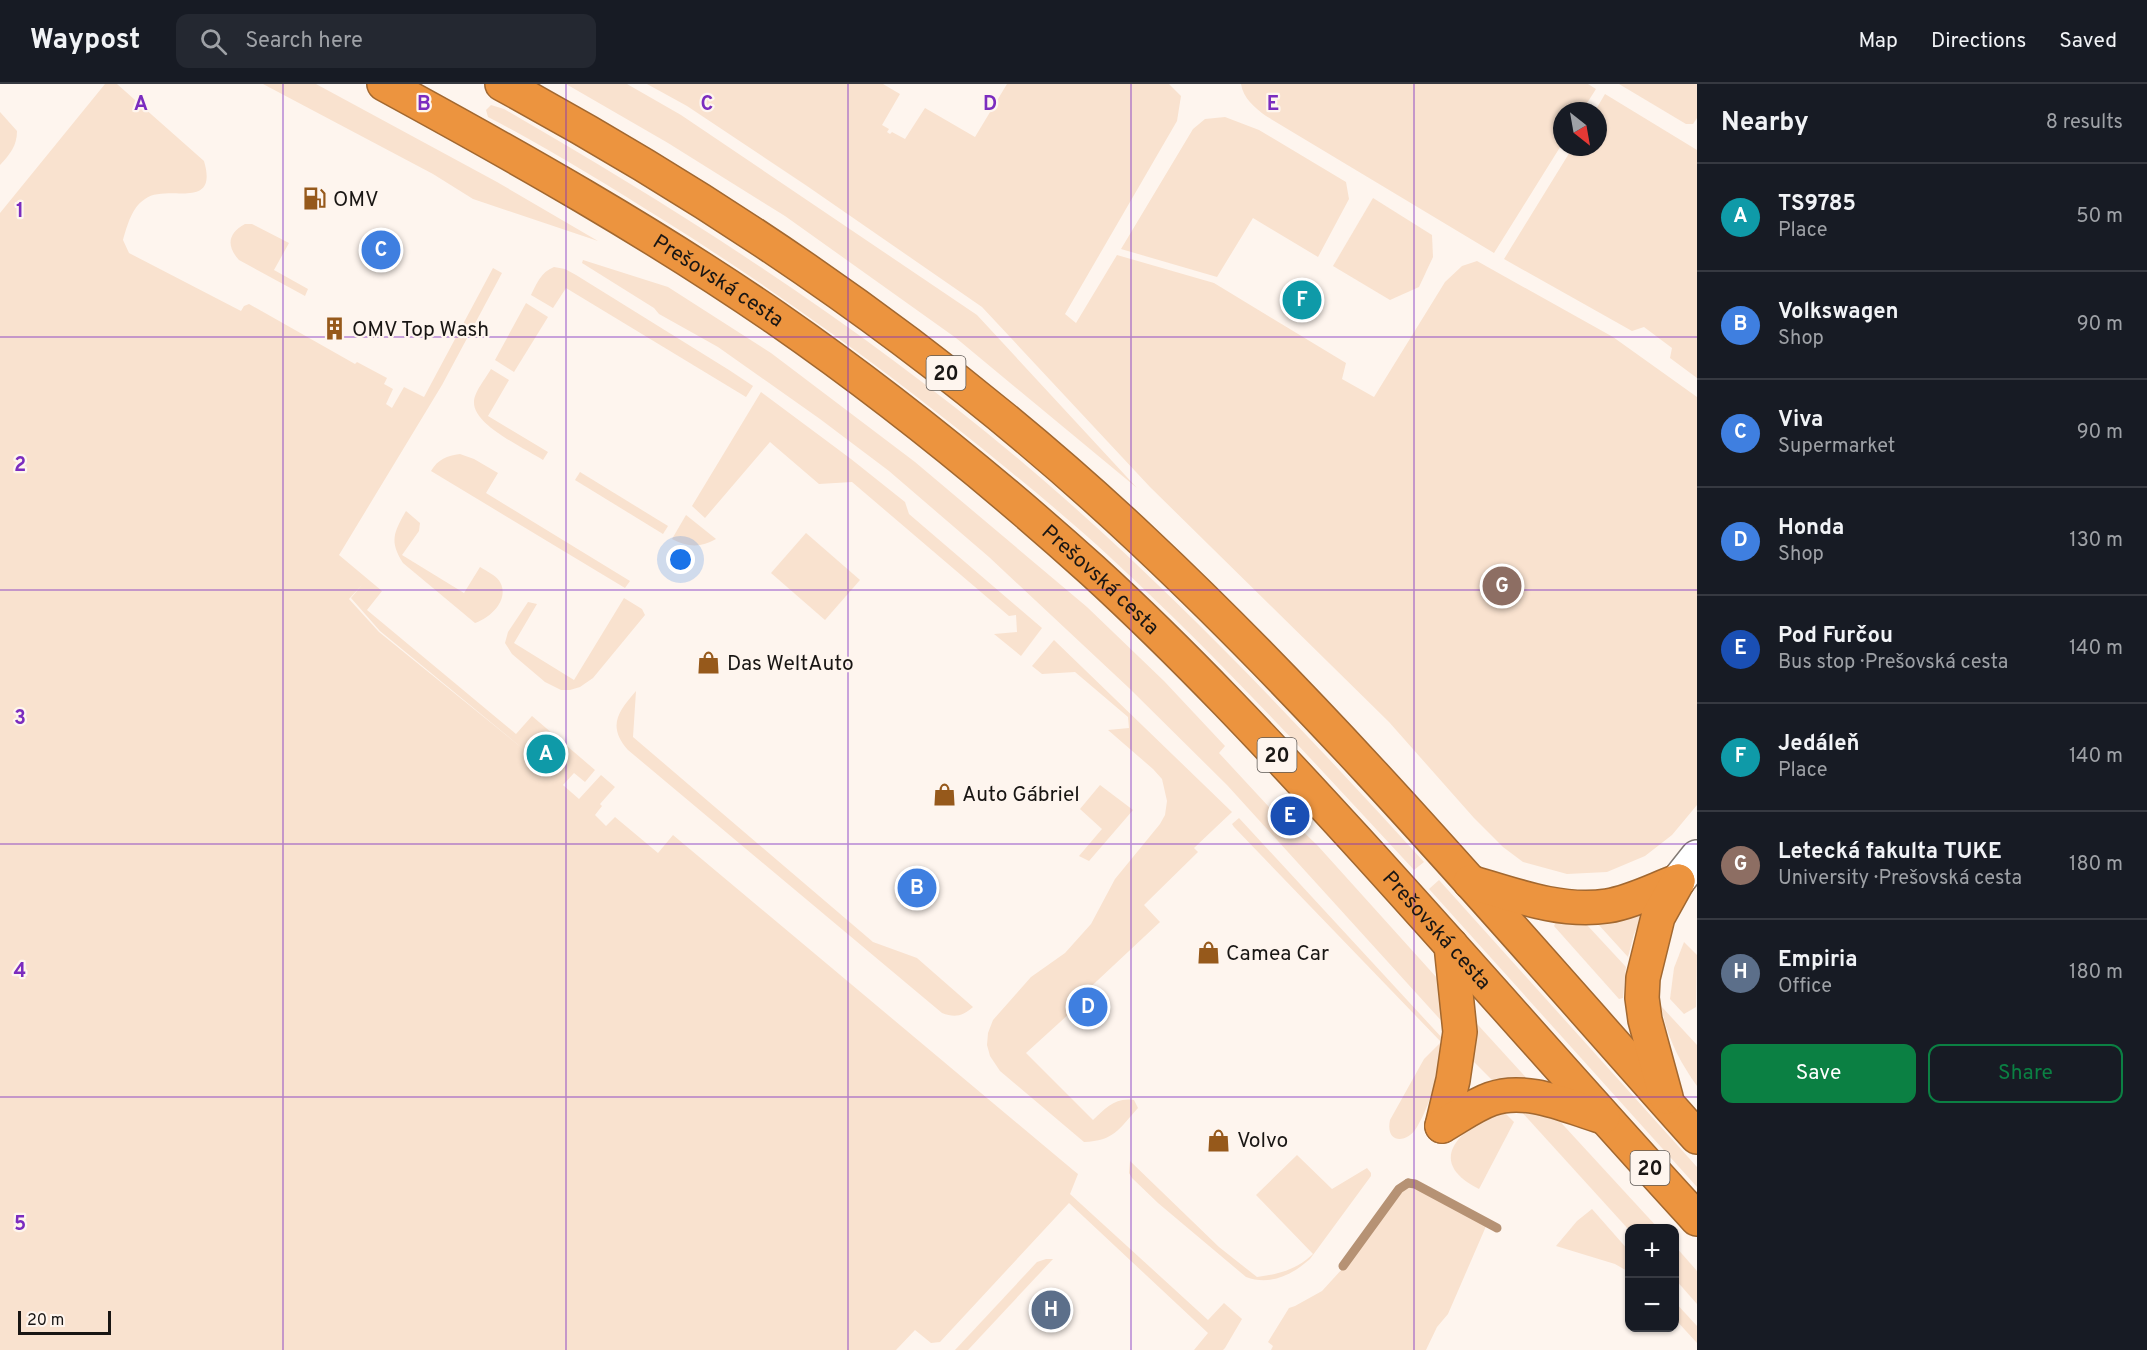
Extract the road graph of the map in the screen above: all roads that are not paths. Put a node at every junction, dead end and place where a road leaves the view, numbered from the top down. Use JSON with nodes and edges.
{"nodes":[{"id":1,"x":384,"y":84,"type":"edge"},
{"id":2,"x":502,"y":84,"type":"edge"},
{"id":3,"x":1688,"y":869,"type":"edge"},
{"id":4,"x":1470,"y":882,"type":"junction"},
{"id":5,"x":1451,"y":945,"type":"junction"},
{"id":6,"x":1668,"y":1104,"type":"junction"},
{"id":7,"x":1604,"y":1117,"type":"junction"},
{"id":8,"x":1697,"y":1137,"type":"edge"},
{"id":9,"x":1697,"y":1219,"type":"edge"}],
"edges":[{"from":1,"to":5,"type":"highway","name":"Prešovská cesta","number":"20"},
{"from":2,"to":4,"type":"highway","number":"20"},
{"from":3,"to":4,"type":"highway"},
{"from":3,"to":6,"type":"highway"},
{"from":4,"to":6,"type":"highway","number":"20"},
{"from":5,"to":7,"type":"highway","name":"Prešovská cesta","number":"20"},
{"from":5,"to":7,"type":"highway"},
{"from":6,"to":8,"type":"highway","number":"20"},
{"from":7,"to":9,"type":"highway","name":"Prešovská cesta","number":"20"}]}
